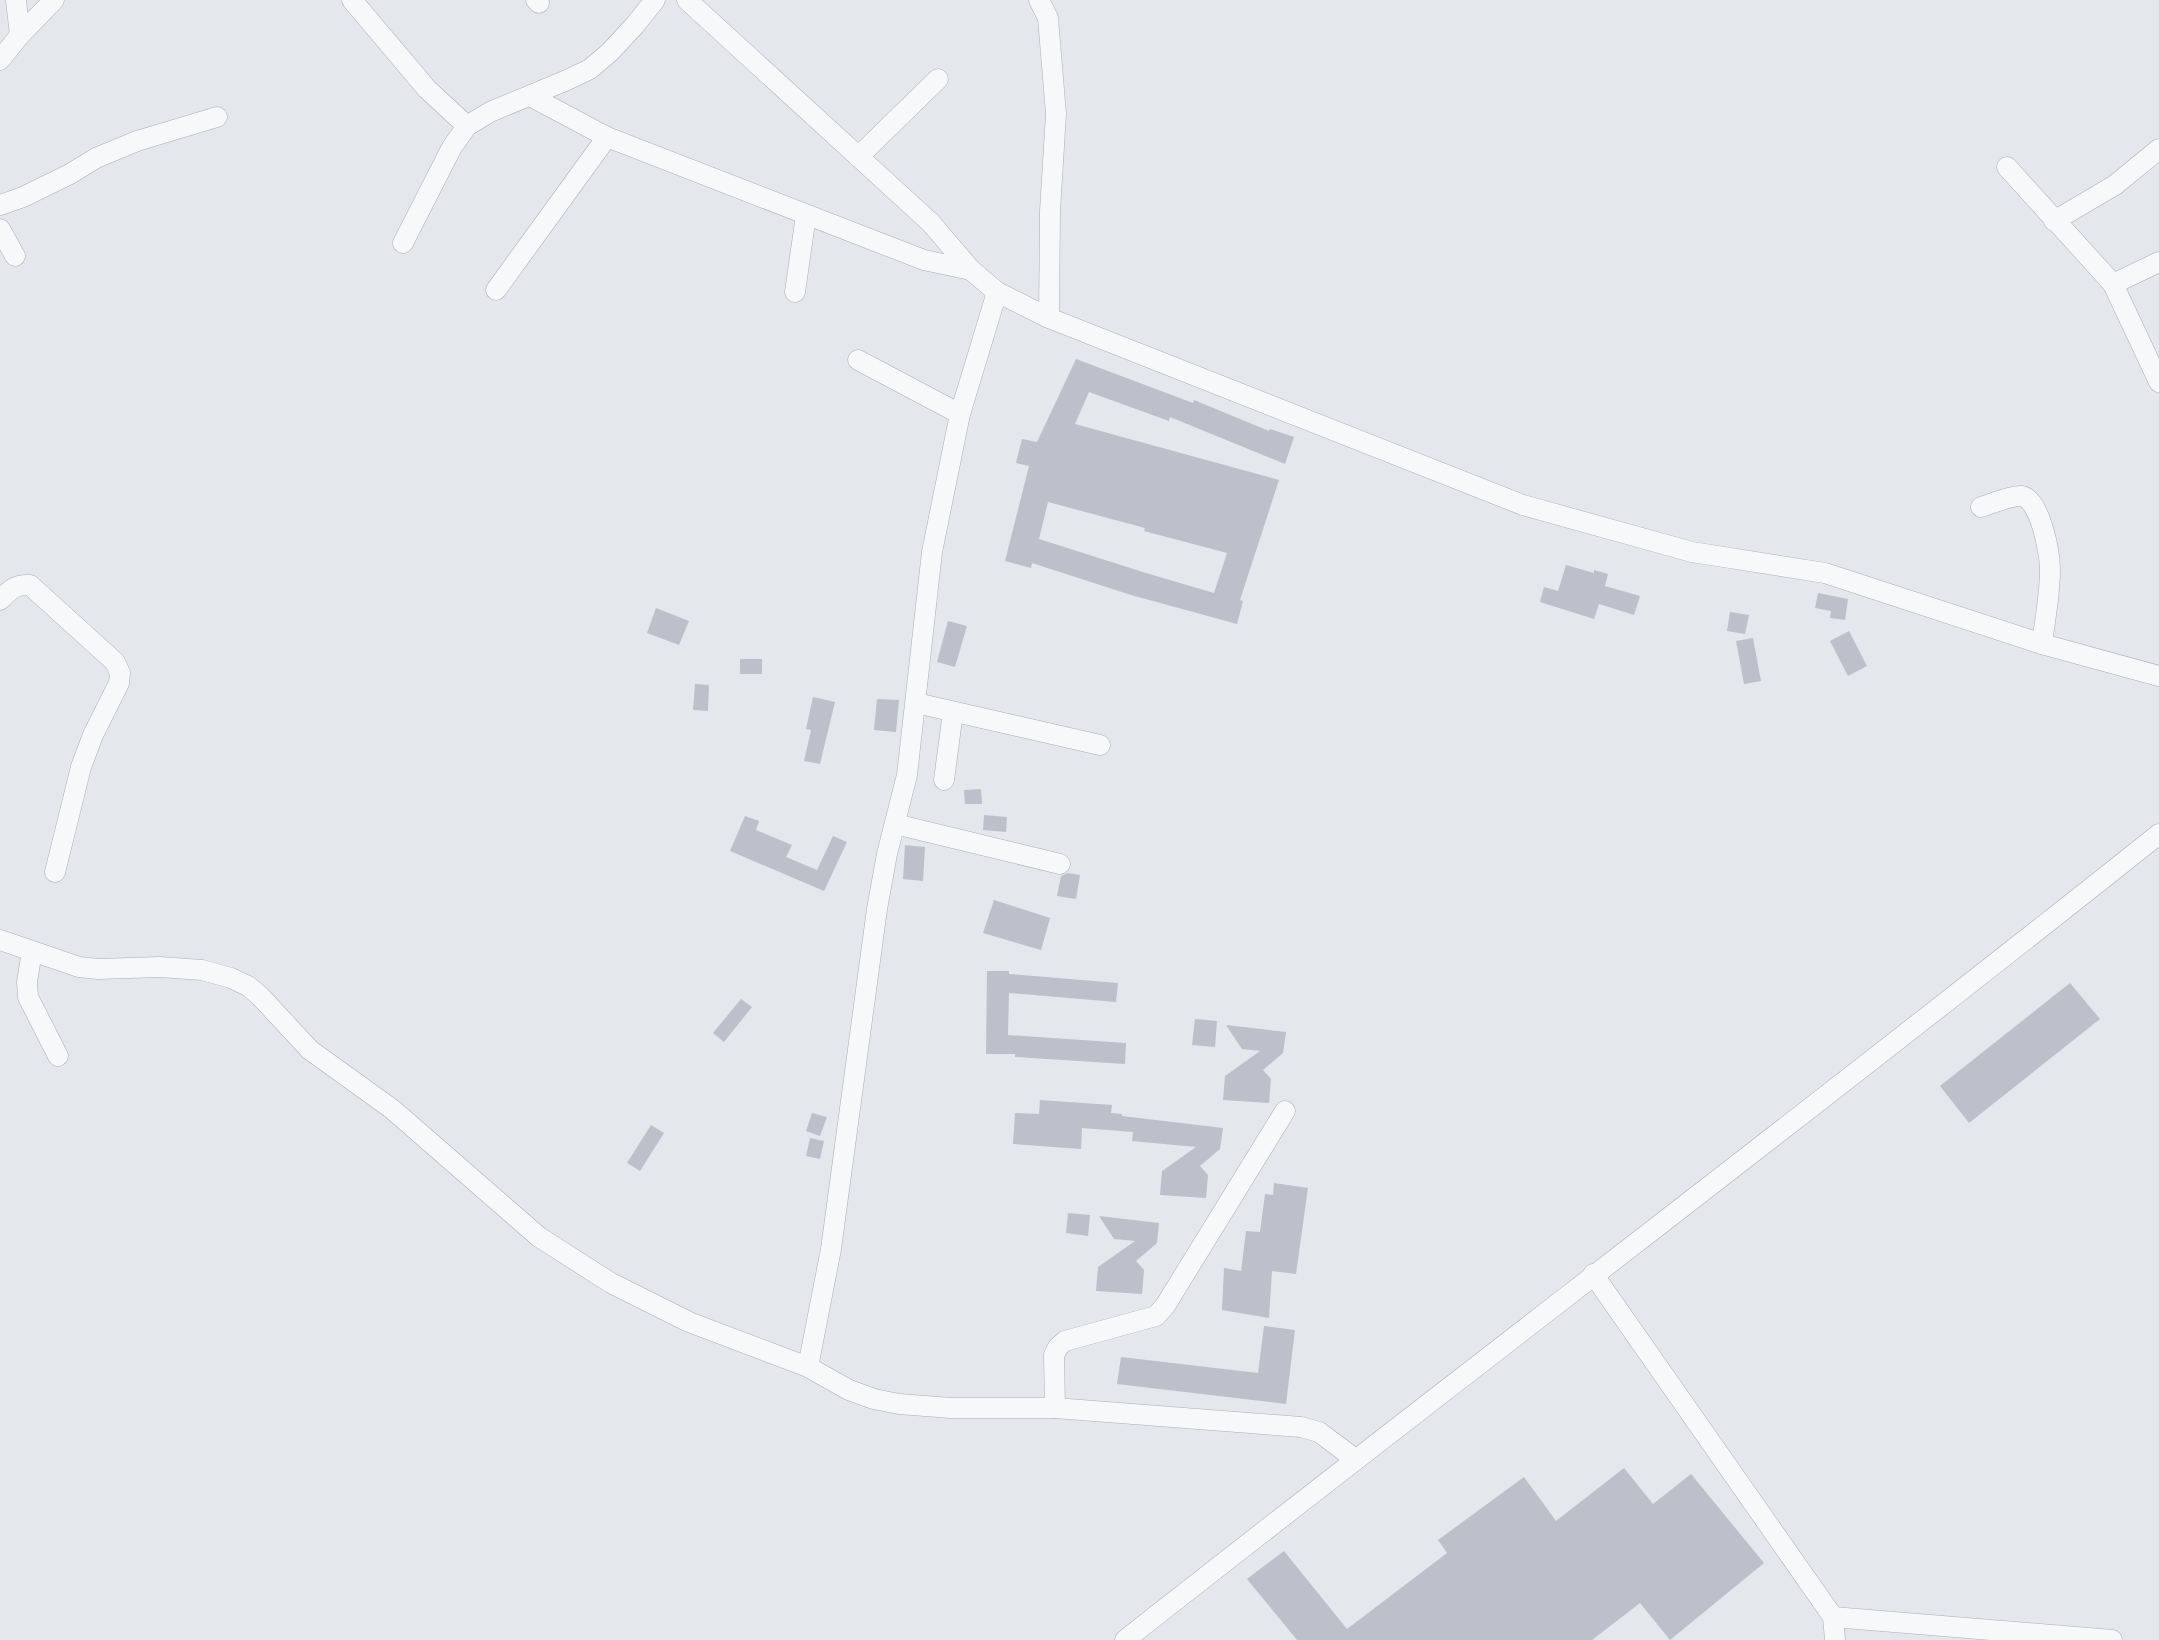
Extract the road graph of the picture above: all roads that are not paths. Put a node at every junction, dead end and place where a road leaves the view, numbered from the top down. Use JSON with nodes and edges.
{"nodes":[{"id":1,"x":16,"y":0,"type":"edge"},
{"id":2,"x":54,"y":0,"type":"edge"},
{"id":3,"x":352,"y":0,"type":"edge"},
{"id":4,"x":655,"y":0,"type":"edge"},
{"id":5,"x":687,"y":0,"type":"edge"},
{"id":6,"x":1039,"y":0,"type":"edge"},
{"id":7,"x":20,"y":35,"type":"junction"},
{"id":8,"x":0,"y":60,"type":"edge"},
{"id":9,"x":938,"y":79,"type":"dead end"},
{"id":10,"x":530,"y":96,"type":"junction"},
{"id":11,"x":217,"y":117,"type":"dead end"},
{"id":12,"x":467,"y":126,"type":"junction"},
{"id":13,"x":607,"y":137,"type":"junction"},
{"id":14,"x":2159,"y":149,"type":"edge"},
{"id":15,"x":858,"y":157,"type":"junction"},
{"id":16,"x":2007,"y":167,"type":"dead end"},
{"id":17,"x":0,"y":205,"type":"edge"},
{"id":18,"x":806,"y":215,"type":"junction"},
{"id":19,"x":2054,"y":221,"type":"junction"},
{"id":20,"x":0,"y":229,"type":"edge"},
{"id":21,"x":403,"y":243,"type":"dead end"},
{"id":22,"x":15,"y":256,"type":"dead end"},
{"id":23,"x":2159,"y":262,"type":"edge"},
{"id":24,"x":970,"y":270,"type":"junction"},
{"id":25,"x":2113,"y":284,"type":"junction"},
{"id":26,"x":496,"y":290,"type":"dead end"},
{"id":27,"x":795,"y":292,"type":"dead end"},
{"id":28,"x":997,"y":292,"type":"junction"},
{"id":29,"x":1048,"y":318,"type":"junction"},
{"id":30,"x":858,"y":360,"type":"dead end"},
{"id":31,"x":2159,"y":382,"type":"edge"},
{"id":32,"x":960,"y":414,"type":"junction"},
{"id":33,"x":1981,"y":507,"type":"dead end"},
{"id":34,"x":0,"y":600,"type":"edge"},
{"id":35,"x":2042,"y":644,"type":"junction"},
{"id":36,"x":2159,"y":676,"type":"edge"},
{"id":37,"x":916,"y":703,"type":"junction"},
{"id":38,"x":953,"y":711,"type":"junction"},
{"id":39,"x":1100,"y":745,"type":"dead end"},
{"id":40,"x":944,"y":780,"type":"dead end"},
{"id":41,"x":895,"y":824,"type":"junction"},
{"id":42,"x":2159,"y":834,"type":"edge"},
{"id":43,"x":1060,"y":864,"type":"dead end"},
{"id":44,"x":55,"y":872,"type":"dead end"},
{"id":45,"x":0,"y":940,"type":"edge"},
{"id":46,"x":32,"y":951,"type":"junction"},
{"id":47,"x":58,"y":1056,"type":"dead end"},
{"id":48,"x":1285,"y":1111,"type":"dead end"},
{"id":49,"x":1593,"y":1274,"type":"junction"},
{"id":50,"x":808,"y":1367,"type":"junction"},
{"id":51,"x":1055,"y":1408,"type":"junction"},
{"id":52,"x":1355,"y":1459,"type":"junction"},
{"id":53,"x":1833,"y":1617,"type":"junction"},
{"id":54,"x":1125,"y":1640,"type":"edge"},
{"id":55,"x":1835,"y":1640,"type":"edge"},
{"id":56,"x":2112,"y":1640,"type":"edge"}],
"edges":[{"from":1,"to":7,"type":"street"},
{"from":2,"to":7,"type":"street"},
{"from":3,"to":12,"type":"street"},
{"from":4,"to":10,"type":"street"},
{"from":5,"to":15,"type":"street"},
{"from":6,"to":29,"type":"street"},
{"from":7,"to":8,"type":"street"},
{"from":9,"to":15,"type":"street"},
{"from":10,"to":12,"type":"street"},
{"from":10,"to":13,"type":"street"},
{"from":11,"to":17,"type":"street"},
{"from":12,"to":21,"type":"street"},
{"from":13,"to":18,"type":"street"},
{"from":13,"to":26,"type":"street"},
{"from":14,"to":19,"type":"street"},
{"from":15,"to":24,"type":"street"},
{"from":16,"to":19,"type":"street"},
{"from":18,"to":24,"type":"street"},
{"from":18,"to":27,"type":"street"},
{"from":19,"to":25,"type":"street"},
{"from":20,"to":22,"type":"street"},
{"from":23,"to":25,"type":"street"},
{"from":24,"to":28,"type":"street"},
{"from":25,"to":31,"type":"street"},
{"from":28,"to":29,"type":"street"},
{"from":28,"to":32,"type":"street"},
{"from":29,"to":35,"type":"street"},
{"from":30,"to":32,"type":"street"},
{"from":32,"to":37,"type":"street"},
{"from":33,"to":35,"type":"street"},
{"from":34,"to":44,"type":"street"},
{"from":35,"to":36,"type":"street"},
{"from":37,"to":38,"type":"street"},
{"from":37,"to":41,"type":"street"},
{"from":38,"to":39,"type":"street"},
{"from":38,"to":40,"type":"street"},
{"from":41,"to":43,"type":"street"},
{"from":41,"to":50,"type":"street"},
{"from":42,"to":49,"type":"street"},
{"from":45,"to":46,"type":"street"},
{"from":46,"to":47,"type":"street"},
{"from":46,"to":50,"type":"street"},
{"from":48,"to":51,"type":"street"},
{"from":49,"to":52,"type":"street"},
{"from":49,"to":53,"type":"street"},
{"from":50,"to":51,"type":"street"},
{"from":51,"to":52,"type":"street"},
{"from":52,"to":54,"type":"street"},
{"from":53,"to":55,"type":"street"},
{"from":53,"to":56,"type":"street"}]}
